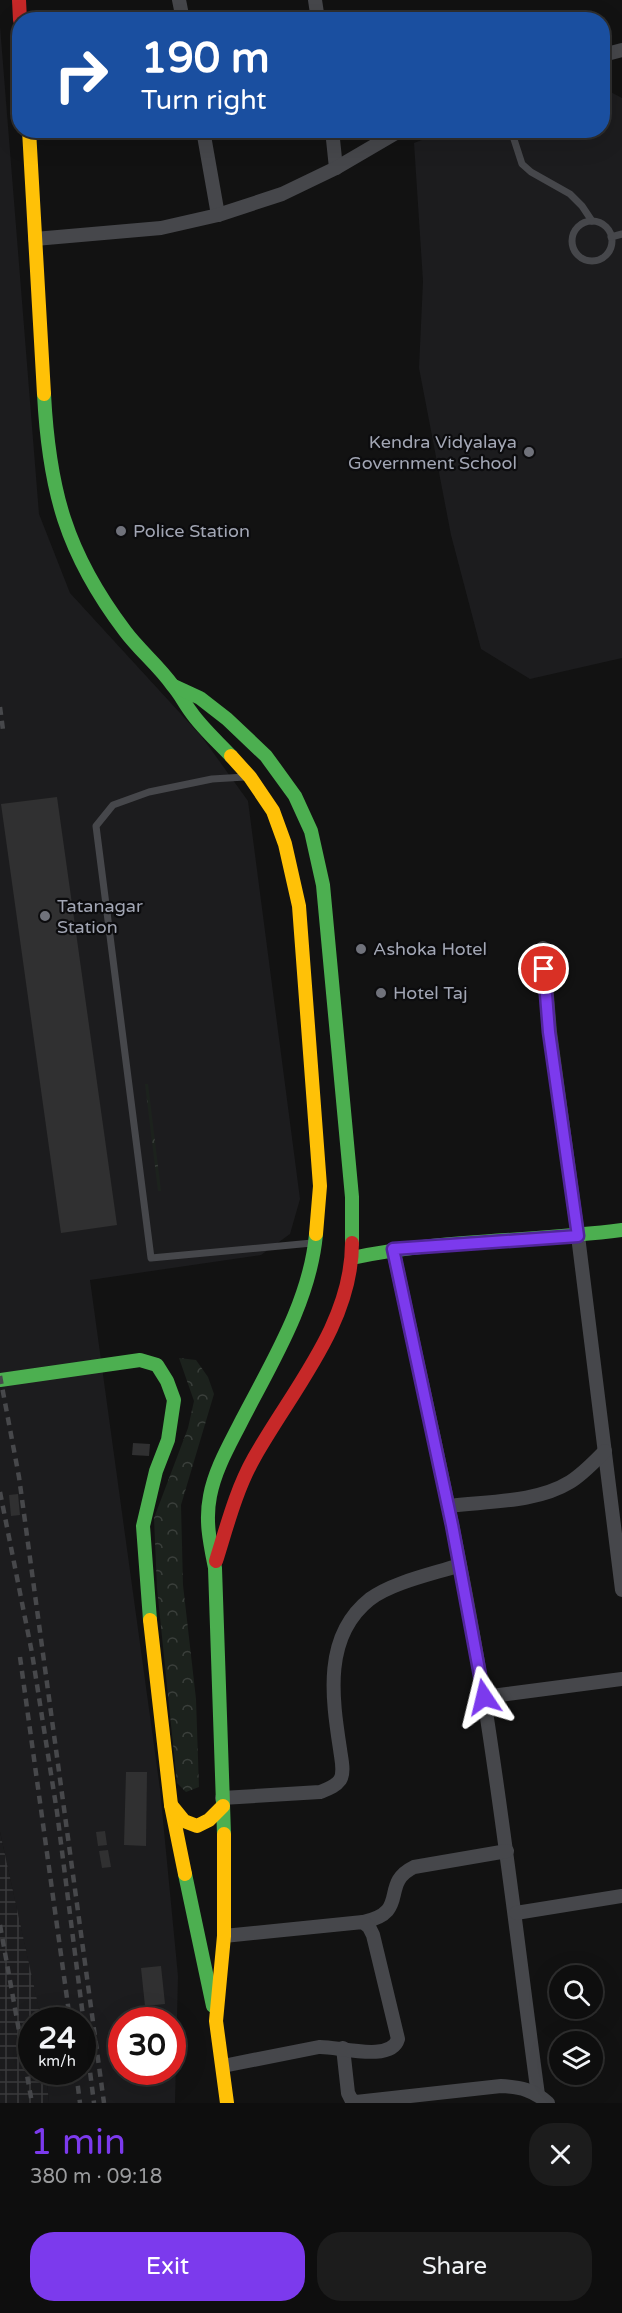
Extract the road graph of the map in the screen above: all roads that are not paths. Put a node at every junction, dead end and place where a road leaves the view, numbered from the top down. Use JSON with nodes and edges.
{"nodes":[{"id":1,"x":29,"y":138,"type":"edge"},
{"id":2,"x":204,"y":138,"type":"edge"},
{"id":3,"x":333,"y":138,"type":"edge"},
{"id":4,"x":387,"y":138,"type":"edge"},
{"id":5,"x":514,"y":138,"type":"edge"},
{"id":6,"x":336,"y":168,"type":"junction"},
{"id":7,"x":218,"y":215,"type":"junction"},
{"id":8,"x":592,"y":221,"type":"junction"},
{"id":9,"x":622,"y":234,"type":"edge"},
{"id":10,"x":612,"y":237,"type":"junction"},
{"id":11,"x":35,"y":239,"type":"junction"},
{"id":12,"x":173,"y":685,"type":"junction"},
{"id":13,"x":250,"y":777,"type":"junction"},
{"id":14,"x":543,"y":948,"type":"dead end"},
{"id":15,"x":622,"y":1230,"type":"edge"},
{"id":16,"x":578,"y":1236,"type":"junction"},
{"id":17,"x":315,"y":1243,"type":"junction"},
{"id":18,"x":393,"y":1249,"type":"junction"},
{"id":19,"x":352,"y":1258,"type":"junction"},
{"id":20,"x":0,"y":1380,"type":"edge"},
{"id":21,"x":605,"y":1451,"type":"junction"},
{"id":22,"x":448,"y":1506,"type":"junction"},
{"id":23,"x":460,"y":1565,"type":"junction"},
{"id":24,"x":214,"y":1568,"type":"junction"},
{"id":25,"x":622,"y":1590,"type":"edge"},
{"id":26,"x":622,"y":1679,"type":"edge"},
{"id":27,"x":484,"y":1697,"type":"junction"},
{"id":28,"x":223,"y":1802,"type":"junction"},
{"id":29,"x":171,"y":1805,"type":"junction"},
{"id":30,"x":507,"y":1851,"type":"junction"},
{"id":31,"x":622,"y":1896,"type":"edge"},
{"id":32,"x":516,"y":1913,"type":"junction"},
{"id":33,"x":363,"y":1922,"type":"junction"},
{"id":34,"x":224,"y":1936,"type":"junction"},
{"id":35,"x":216,"y":2021,"type":"junction"},
{"id":36,"x":343,"y":2048,"type":"junction"},
{"id":37,"x":223,"y":2066,"type":"junction"},
{"id":38,"x":543,"y":2099,"type":"edge"},
{"id":39,"x":227,"y":2103,"type":"edge"}],
"edges":[{"from":1,"to":11,"type":"main road"},
{"from":2,"to":7,"type":"street"},
{"from":3,"to":6,"type":"street"},
{"from":4,"to":6,"type":"street"},
{"from":5,"to":8,"type":"lane"},
{"from":6,"to":7,"type":"street"},
{"from":7,"to":11,"type":"street"},
{"from":8,"to":10,"type":"lane"},
{"from":8,"to":10,"type":"lane"},
{"from":9,"to":10,"type":"lane"},
{"from":11,"to":12,"type":"main road"},
{"from":12,"to":13,"type":"main road"},
{"from":12,"to":19,"type":"main road"},
{"from":13,"to":17,"type":"main road"},
{"from":13,"to":17,"type":"lane"},
{"from":14,"to":16,"type":"street"},
{"from":15,"to":16,"type":"main road"},
{"from":16,"to":18,"type":"main road"},
{"from":16,"to":21,"type":"street"},
{"from":17,"to":24,"type":"main road"},
{"from":18,"to":19,"type":"main road"},
{"from":18,"to":22,"type":"street"},
{"from":19,"to":24,"type":"main road"},
{"from":20,"to":29,"type":"main road"},
{"from":21,"to":22,"type":"street"},
{"from":21,"to":25,"type":"street"},
{"from":22,"to":23,"type":"street"},
{"from":23,"to":27,"type":"street"},
{"from":23,"to":28,"type":"street"},
{"from":24,"to":28,"type":"main road"},
{"from":26,"to":27,"type":"street"},
{"from":27,"to":30,"type":"street"},
{"from":28,"to":29,"type":"main road"},
{"from":28,"to":34,"type":"main road"},
{"from":29,"to":35,"type":"main road"},
{"from":30,"to":32,"type":"street"},
{"from":30,"to":33,"type":"street"},
{"from":31,"to":32,"type":"street"},
{"from":32,"to":38,"type":"street"},
{"from":33,"to":34,"type":"street"},
{"from":33,"to":36,"type":"street"},
{"from":34,"to":35,"type":"main road"},
{"from":35,"to":37,"type":"main road"},
{"from":36,"to":37,"type":"street"},
{"from":36,"to":38,"type":"street"},
{"from":37,"to":39,"type":"main road"}]}
